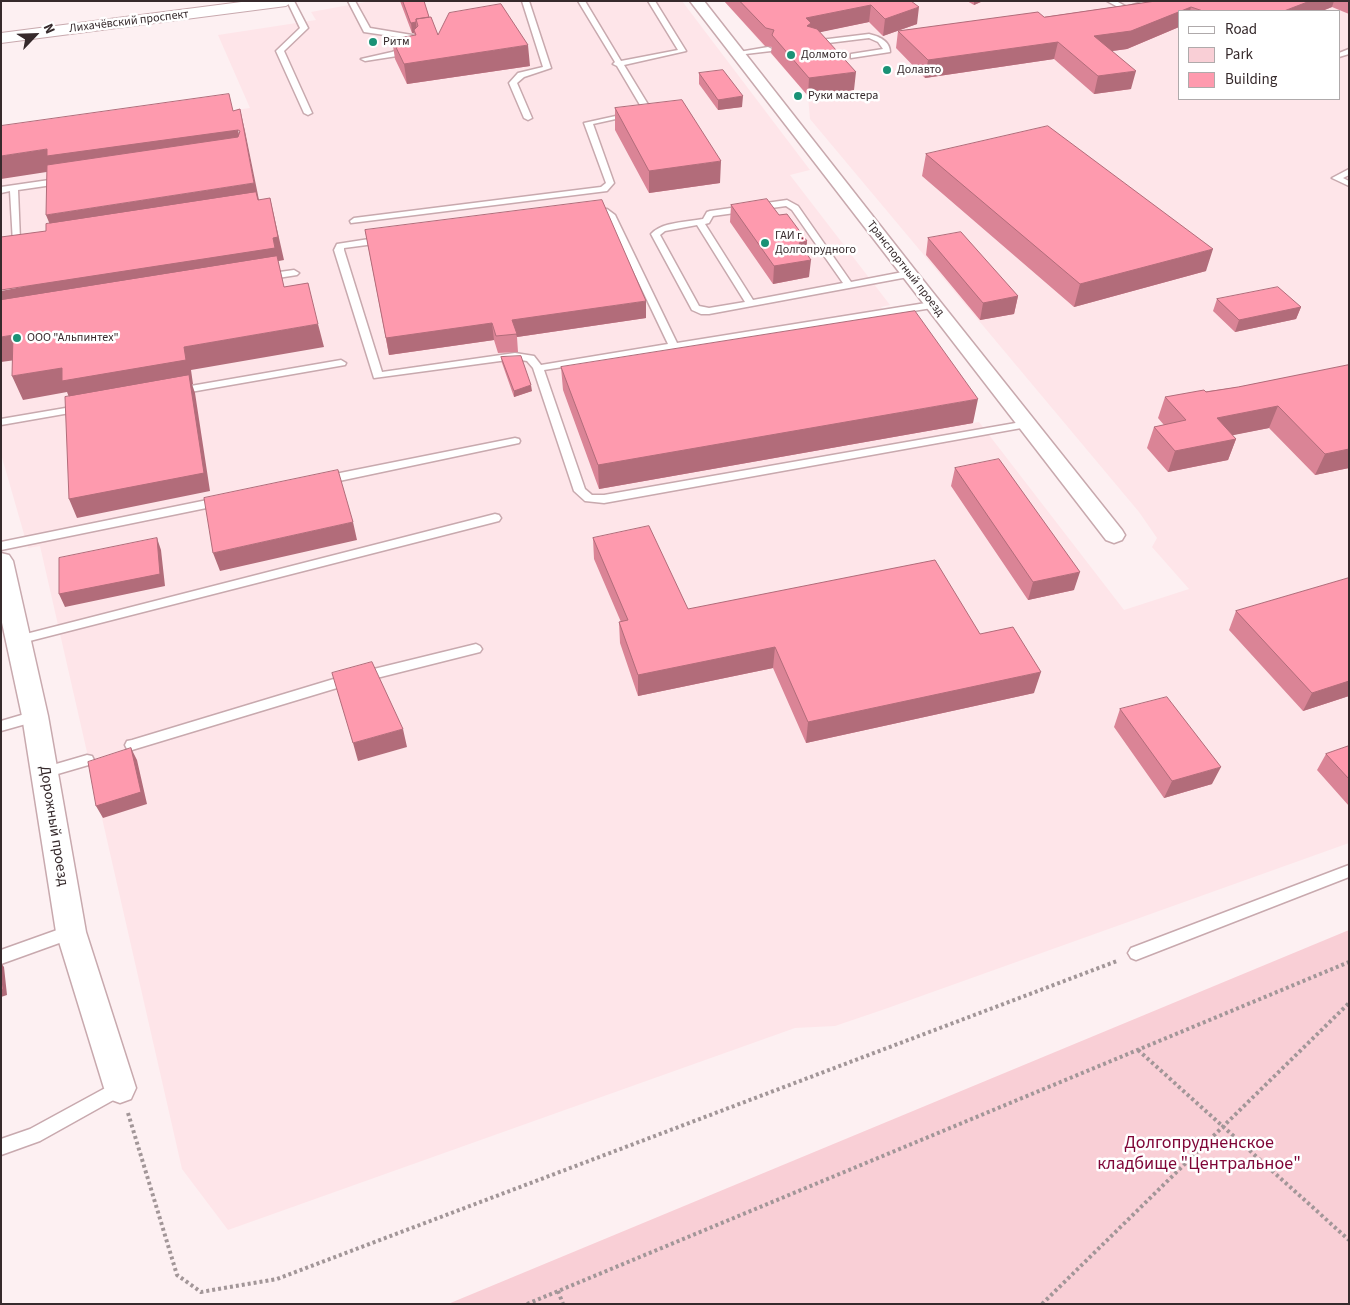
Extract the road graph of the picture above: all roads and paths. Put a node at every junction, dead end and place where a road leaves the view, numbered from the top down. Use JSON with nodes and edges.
{"nodes":[{"id":1,"x":183,"y":1,"type":"edge"},
{"id":2,"x":286,"y":1,"type":"edge"},
{"id":3,"x":290,"y":1,"type":"edge"},
{"id":4,"x":351,"y":1,"type":"edge"},
{"id":5,"x":525,"y":1,"type":"edge"},
{"id":6,"x":581,"y":1,"type":"edge"},
{"id":7,"x":651,"y":1,"type":"edge"},
{"id":8,"x":697,"y":1,"type":"edge"},
{"id":9,"x":1110,"y":1,"type":"edge"},
{"id":10,"x":1152,"y":1,"type":"edge"},
{"id":11,"x":1,"y":23,"type":"edge"},
{"id":12,"x":439,"y":33,"type":"edge"},
{"id":13,"x":412,"y":37,"type":"junction"},
{"id":14,"x":1,"y":38,"type":"edge"},
{"id":15,"x":812,"y":43,"type":"edge"},
{"id":16,"x":768,"y":49,"type":"edge"},
{"id":17,"x":737,"y":53,"type":"junction"},
{"id":18,"x":854,"y":56,"type":"dead end"},
{"id":19,"x":364,"y":58,"type":"dead end"},
{"id":20,"x":618,"y":64,"type":"junction"},
{"id":21,"x":308,"y":113,"type":"dead end"},
{"id":22,"x":528,"y":118,"type":"dead end"},
{"id":23,"x":1349,"y":171,"type":"edge"},
{"id":24,"x":73,"y":180,"type":"edge"},
{"id":25,"x":1349,"y":184,"type":"edge"},
{"id":26,"x":14,"y":189,"type":"junction"},
{"id":27,"x":1,"y":190,"type":"edge"},
{"id":28,"x":580,"y":214,"type":"edge"},
{"id":29,"x":354,"y":221,"type":"dead end"},
{"id":30,"x":700,"y":223,"type":"junction"},
{"id":31,"x":396,"y":238,"type":"edge"},
{"id":32,"x":35,"y":244,"type":"edge"},
{"id":33,"x":294,"y":273,"type":"dead end"},
{"id":34,"x":908,"y":274,"type":"junction"},
{"id":35,"x":255,"y":279,"type":"edge"},
{"id":36,"x":849,"y":285,"type":"junction"},
{"id":37,"x":751,"y":304,"type":"junction"},
{"id":38,"x":932,"y":305,"type":"junction"},
{"id":39,"x":674,"y":346,"type":"junction"},
{"id":40,"x":341,"y":363,"type":"dead end"},
{"id":41,"x":538,"y":368,"type":"junction"},
{"id":42,"x":166,"y":393,"type":"edge"},
{"id":43,"x":98,"y":405,"type":"edge"},
{"id":44,"x":1,"y":422,"type":"edge"},
{"id":45,"x":1026,"y":424,"type":"junction"},
{"id":46,"x":515,"y":441,"type":"dead end"},
{"id":47,"x":310,"y":483,"type":"edge"},
{"id":48,"x":232,"y":499,"type":"edge"},
{"id":49,"x":495,"y":518,"type":"dead end"},
{"id":50,"x":1114,"y":536,"type":"dead end"},
{"id":51,"x":1,"y":546,"type":"edge"},
{"id":52,"x":1,"y":561,"type":"edge"},
{"id":53,"x":18,"y":640,"type":"junction"},
{"id":54,"x":476,"y":649,"type":"dead end"},
{"id":55,"x":35,"y":716,"type":"junction"},
{"id":56,"x":1,"y":726,"type":"edge"},
{"id":57,"x":132,"y":745,"type":"dead end"},
{"id":58,"x":87,"y":760,"type":"edge"},
{"id":59,"x":44,"y":773,"type":"junction"},
{"id":60,"x":1349,"y":871,"type":"edge"},
{"id":61,"x":71,"y":932,"type":"junction"},
{"id":62,"x":1136,"y":953,"type":"joint"},
{"id":63,"x":1,"y":957,"type":"edge"},
{"id":64,"x":1349,"y":962,"type":"edge"},
{"id":65,"x":1349,"y":1003,"type":"edge"},
{"id":66,"x":1138,"y":1050,"type":"junction"},
{"id":67,"x":120,"y":1088,"type":"junction"},
{"id":68,"x":1223,"y":1127,"type":"junction"},
{"id":69,"x":1,"y":1147,"type":"edge"},
{"id":70,"x":1349,"y":1240,"type":"edge"},
{"id":71,"x":558,"y":1291,"type":"junction"},
{"id":72,"x":527,"y":1304,"type":"edge"},
{"id":73,"x":563,"y":1304,"type":"edge"},
{"id":74,"x":1042,"y":1304,"type":"edge"}],
"edges":[{"from":1,"to":11,"type":"main road","name":"Лихачёвский проспект"},
{"from":2,"to":14,"type":"main road","name":"Лихачёвский проспект"},
{"from":3,"to":21,"type":"lane"},
{"from":4,"to":13,"type":"lane"},
{"from":5,"to":22,"type":"lane"},
{"from":6,"to":20,"type":"lane"},
{"from":7,"to":20,"type":"lane"},
{"from":8,"to":17,"type":"street","name":"Транспортный проезд"},
{"from":9,"to":10,"type":"lane"},
{"from":12,"to":13,"type":"lane"},
{"from":13,"to":19,"type":"lane"},
{"from":15,"to":18,"type":"lane"},
{"from":16,"to":17,"type":"lane"},
{"from":17,"to":34,"type":"street","name":"Транспортный проезд"},
{"from":20,"to":29,"type":"lane"},
{"from":23,"to":25,"type":"lane"},
{"from":24,"to":26,"type":"lane"},
{"from":26,"to":27,"type":"lane"},
{"from":26,"to":32,"type":"lane"},
{"from":28,"to":39,"type":"lane"},
{"from":30,"to":36,"type":"lane"},
{"from":30,"to":37,"type":"lane"},
{"from":30,"to":37,"type":"lane"},
{"from":31,"to":41,"type":"lane"},
{"from":33,"to":35,"type":"lane"},
{"from":34,"to":36,"type":"lane"},
{"from":34,"to":38,"type":"street","name":"Транспортный проезд"},
{"from":36,"to":37,"type":"lane"},
{"from":38,"to":39,"type":"lane"},
{"from":38,"to":45,"type":"street","name":"Транспортный проезд"},
{"from":39,"to":41,"type":"lane"},
{"from":40,"to":42,"type":"lane"},
{"from":41,"to":45,"type":"lane"},
{"from":43,"to":44,"type":"lane"},
{"from":45,"to":50,"type":"street","name":"Транспортный проезд"},
{"from":46,"to":47,"type":"lane"},
{"from":48,"to":51,"type":"lane"},
{"from":49,"to":53,"type":"lane"},
{"from":52,"to":53,"type":"street","name":"Дорожный проезд"},
{"from":53,"to":55,"type":"street","name":"Дорожный проезд"},
{"from":54,"to":57,"type":"lane"},
{"from":55,"to":56,"type":"lane"},
{"from":55,"to":59,"type":"street","name":"Дорожный проезд"},
{"from":58,"to":59,"type":"lane"},
{"from":59,"to":61,"type":"street","name":"Дорожный проезд"},
{"from":60,"to":62,"type":"lane"},
{"from":61,"to":63,"type":"lane"},
{"from":61,"to":67,"type":"street","name":"Дорожный проезд"},
{"from":62,"to":67,"type":"path"},
{"from":64,"to":66,"type":"path"},
{"from":65,"to":68,"type":"path"},
{"from":66,"to":68,"type":"path"},
{"from":66,"to":71,"type":"path"},
{"from":67,"to":69,"type":"lane"},
{"from":68,"to":70,"type":"path"},
{"from":68,"to":74,"type":"path"},
{"from":71,"to":72,"type":"path"},
{"from":71,"to":73,"type":"path"}]}
